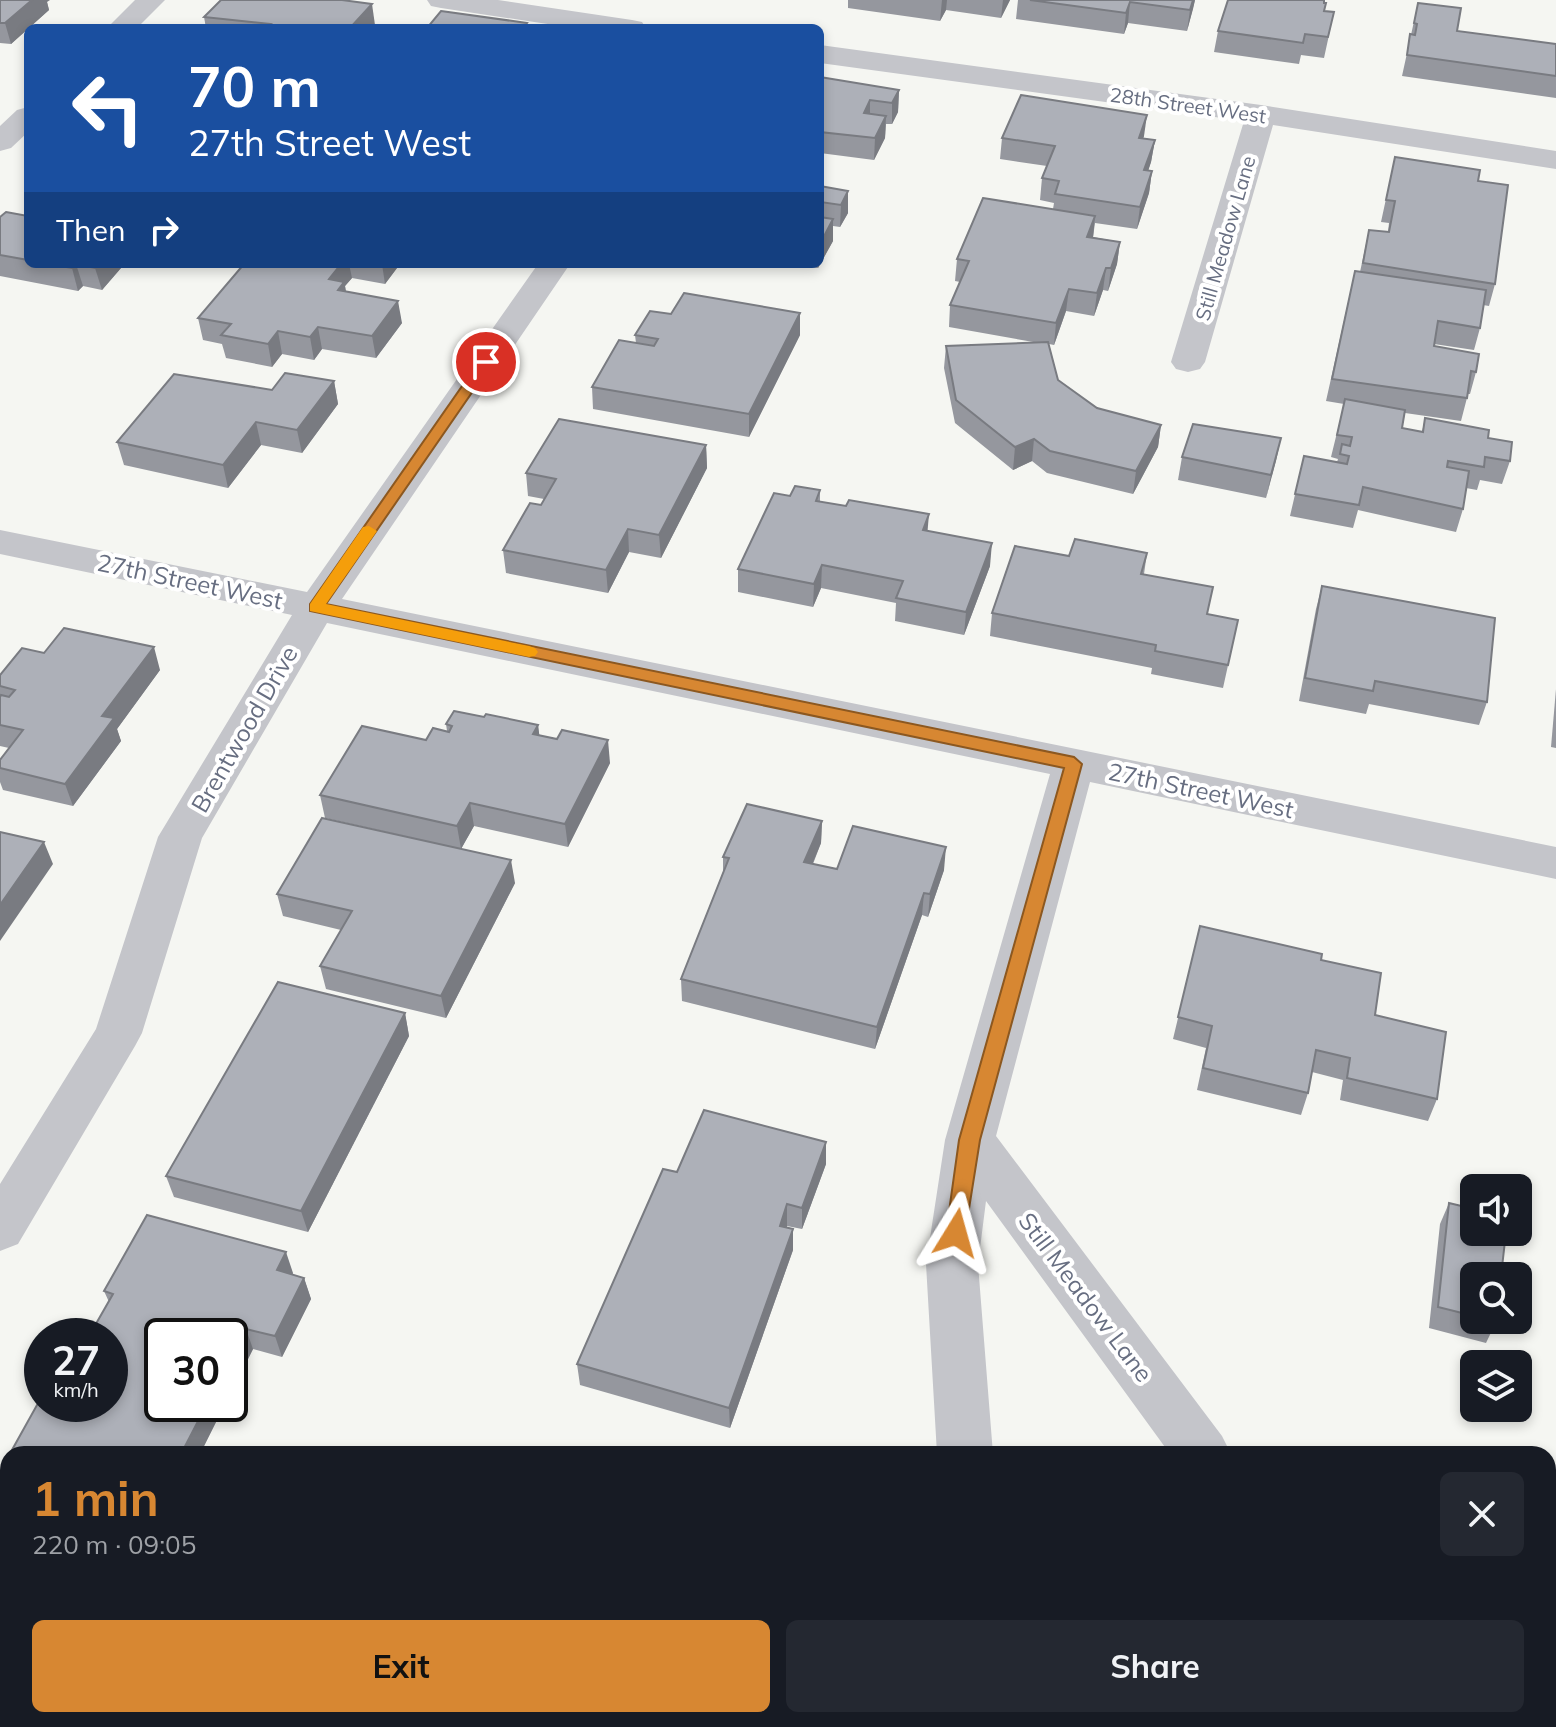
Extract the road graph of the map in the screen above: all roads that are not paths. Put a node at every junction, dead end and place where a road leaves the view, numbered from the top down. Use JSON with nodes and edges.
{"nodes":[{"id":1,"x":151,"y":0,"type":"edge"},
{"id":2,"x":441,"y":0,"type":"edge"},
{"id":3,"x":125,"y":24,"type":"edge"},
{"id":4,"x":605,"y":24,"type":"edge"},
{"id":5,"x":824,"y":55,"type":"edge"},
{"id":6,"x":1261,"y":114,"type":"junction"},
{"id":7,"x":24,"y":120,"type":"edge"},
{"id":8,"x":0,"y":142,"type":"edge"},
{"id":9,"x":1556,"y":160,"type":"edge"},
{"id":10,"x":551,"y":268,"type":"edge"},
{"id":11,"x":1188,"y":362,"type":"dead end"},
{"id":12,"x":0,"y":542,"type":"edge"},
{"id":13,"x":316,"y":608,"type":"junction"},
{"id":14,"x":1074,"y":764,"type":"junction"},
{"id":15,"x":1556,"y":863,"type":"edge"},
{"id":16,"x":970,"y":1140,"type":"junction"},
{"id":17,"x":0,"y":1229,"type":"edge"},
{"id":18,"x":964,"y":1446,"type":"edge"},
{"id":19,"x":1197,"y":1446,"type":"edge"}],
"edges":[{"from":1,"to":3,"type":"street"},
{"from":2,"to":4,"type":"street"},
{"from":5,"to":6,"type":"street","name":"28th Street West"},
{"from":6,"to":9,"type":"street","name":"28th Street West"},
{"from":6,"to":11,"type":"street","name":"Still Meadow Lane"},
{"from":7,"to":8,"type":"street"},
{"from":10,"to":13,"type":"street","name":"Brentwood Drive"},
{"from":12,"to":13,"type":"street","name":"27th Street West"},
{"from":13,"to":14,"type":"street","name":"27th Street West"},
{"from":13,"to":17,"type":"street","name":"Brentwood Drive"},
{"from":14,"to":15,"type":"street","name":"27th Street West"},
{"from":14,"to":16,"type":"street"},
{"from":16,"to":18,"type":"street"},
{"from":16,"to":19,"type":"street","name":"Still Meadow Lane"}]}
